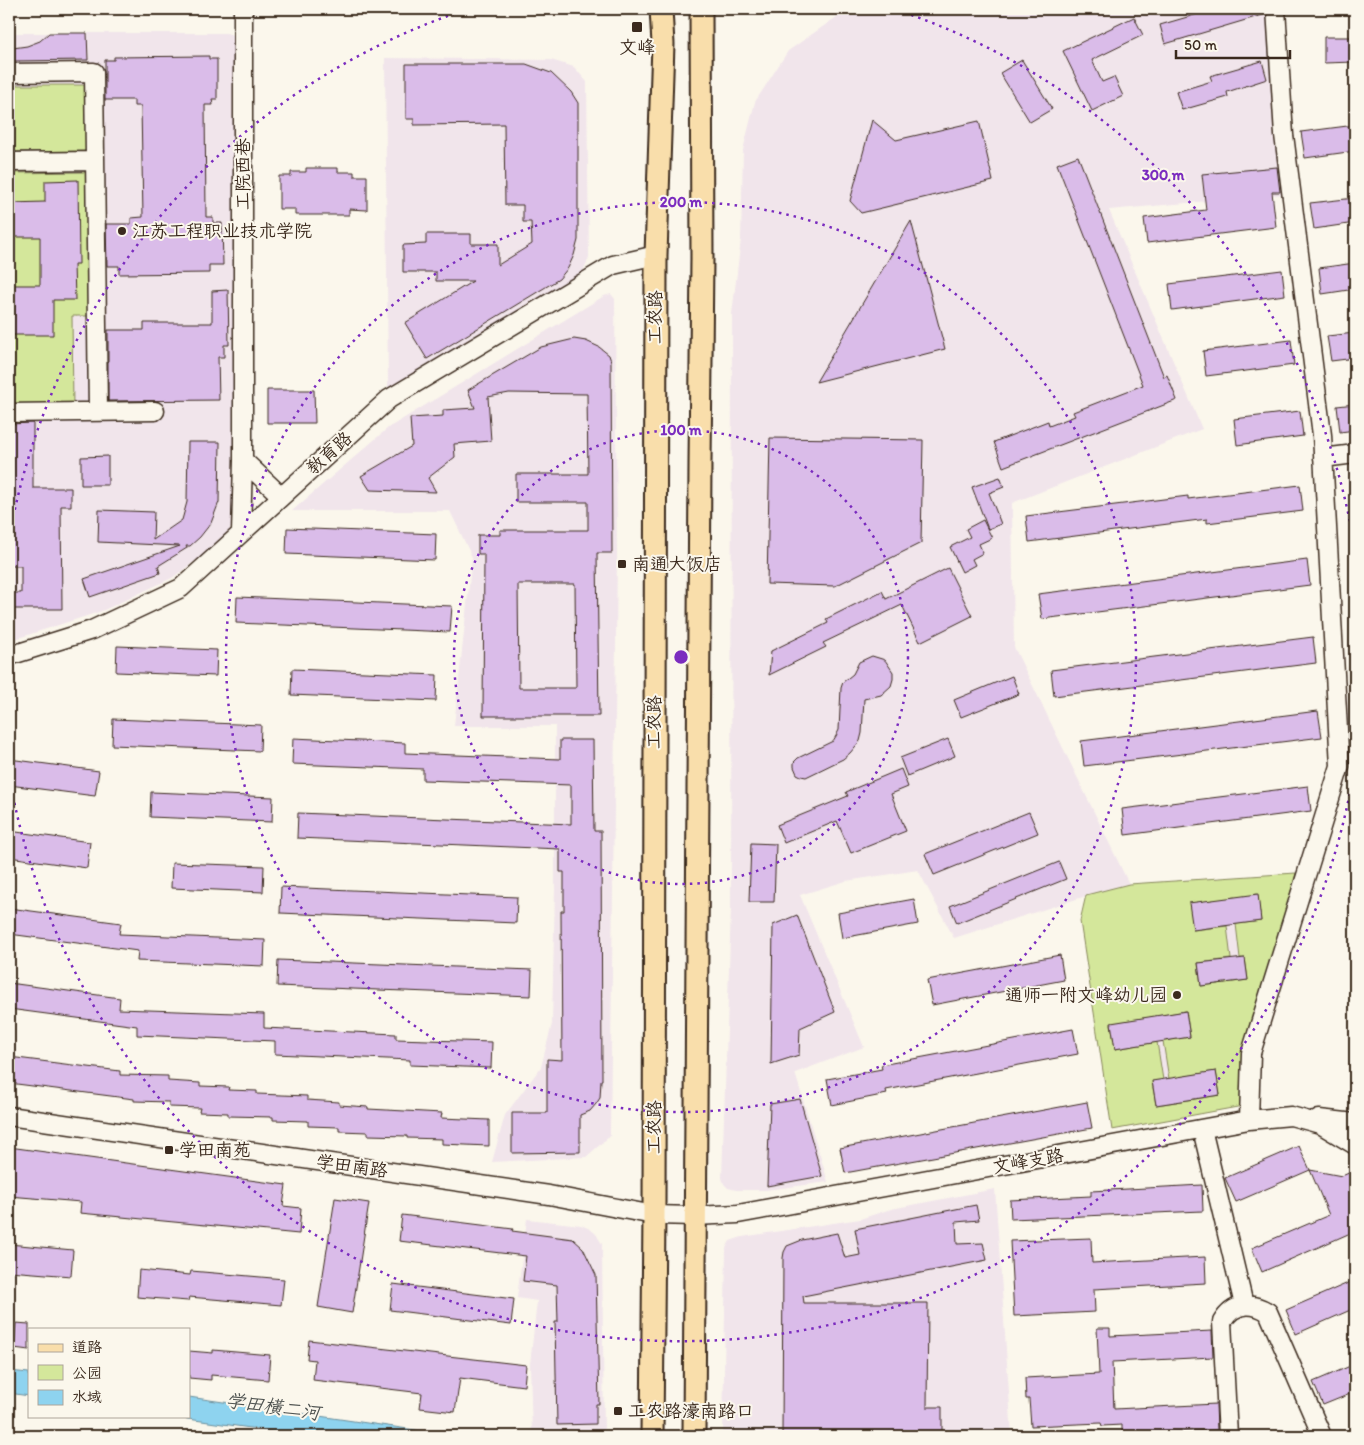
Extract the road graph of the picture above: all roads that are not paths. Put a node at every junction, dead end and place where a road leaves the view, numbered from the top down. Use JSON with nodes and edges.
{"nodes":[{"id":1,"x":243,"y":9,"type":"edge"},
{"id":2,"x":661,"y":9,"type":"edge"},
{"id":3,"x":701,"y":9,"type":"edge"},
{"id":4,"x":1276,"y":9,"type":"edge"},
{"id":5,"x":9,"y":73,"type":"edge"},
{"id":6,"x":95,"y":161,"type":"junction"},
{"id":7,"x":9,"y":162,"type":"edge"},
{"id":8,"x":656,"y":255,"type":"junction"},
{"id":9,"x":155,"y":411,"type":"dead end"},
{"id":10,"x":98,"y":412,"type":"junction"},
{"id":11,"x":9,"y":413,"type":"edge"},
{"id":12,"x":1355,"y":454,"type":"edge"},
{"id":13,"x":1324,"y":458,"type":"junction"},
{"id":14,"x":243,"y":460,"type":"junction"},
{"id":15,"x":281,"y":496,"type":"junction"},
{"id":16,"x":241,"y":533,"type":"junction"},
{"id":17,"x":9,"y":656,"type":"edge"},
{"id":18,"x":9,"y":1116,"type":"edge"},
{"id":19,"x":1291,"y":1116,"type":"junction"},
{"id":20,"x":1249,"y":1120,"type":"junction"},
{"id":21,"x":1355,"y":1123,"type":"edge"},
{"id":22,"x":1202,"y":1129,"type":"junction"},
{"id":23,"x":1355,"y":1145,"type":"edge"},
{"id":24,"x":654,"y":1215,"type":"junction"},
{"id":25,"x":694,"y":1216,"type":"junction"},
{"id":26,"x":1244,"y":1305,"type":"junction"},
{"id":27,"x":652,"y":1436,"type":"edge"},
{"id":28,"x":694,"y":1436,"type":"edge"},
{"id":29,"x":1228,"y":1436,"type":"edge"},
{"id":30,"x":1322,"y":1436,"type":"edge"}],
"edges":[{"from":1,"to":14,"type":"street","name":"工院西巷"},
{"from":2,"to":8,"type":"main road","name":"工农路"},
{"from":3,"to":25,"type":"main road"},
{"from":4,"to":13,"type":"street"},
{"from":5,"to":6,"type":"street"},
{"from":6,"to":7,"type":"street"},
{"from":6,"to":10,"type":"street"},
{"from":8,"to":15,"type":"street","name":"教育路"},
{"from":8,"to":24,"type":"main road","name":"工农路"},
{"from":9,"to":10,"type":"street"},
{"from":10,"to":11,"type":"street"},
{"from":12,"to":13,"type":"street"},
{"from":13,"to":20,"type":"street"},
{"from":14,"to":15,"type":"street"},
{"from":14,"to":16,"type":"street","name":"工院西巷"},
{"from":15,"to":16,"type":"street","name":"教育路"},
{"from":16,"to":17,"type":"street","name":"教育路"},
{"from":18,"to":24,"type":"street","name":"学田南路"},
{"from":19,"to":20,"type":"street","name":"文峰支路"},
{"from":19,"to":21,"type":"street"},
{"from":19,"to":23,"type":"street","name":"文峰支路"},
{"from":20,"to":22,"type":"street","name":"文峰支路"},
{"from":22,"to":25,"type":"street","name":"文峰支路"},
{"from":22,"to":26,"type":"street"},
{"from":24,"to":25,"type":"street","name":"学田南路"},
{"from":24,"to":27,"type":"main road","name":"工农路"},
{"from":25,"to":28,"type":"main road"},
{"from":26,"to":29,"type":"street"},
{"from":26,"to":30,"type":"street"}]}
